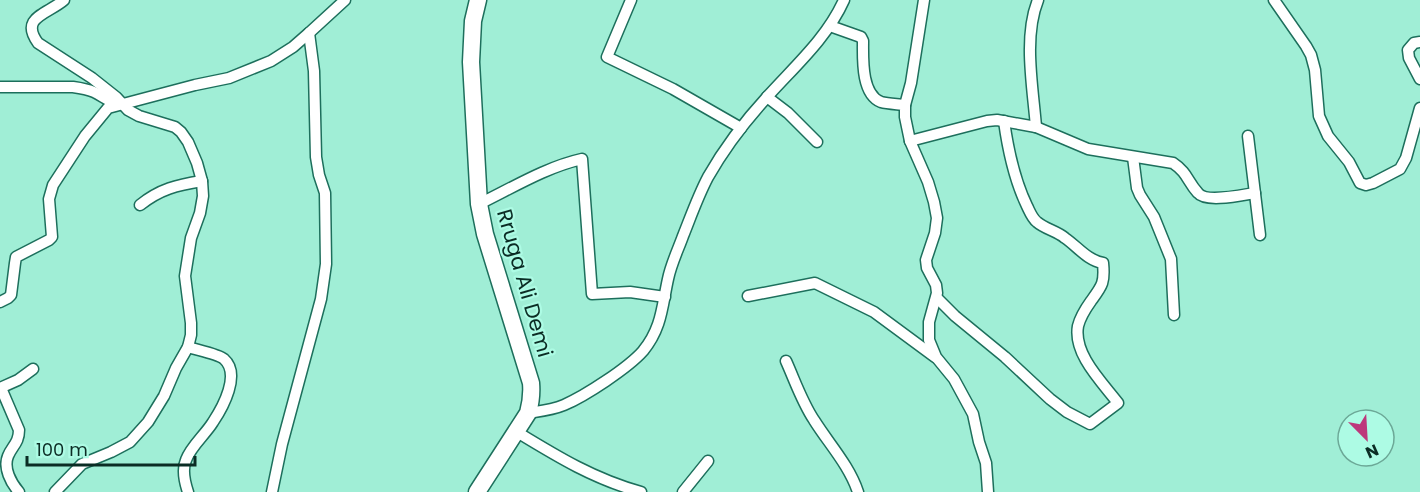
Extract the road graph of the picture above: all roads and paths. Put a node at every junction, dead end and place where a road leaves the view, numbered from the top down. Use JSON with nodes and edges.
{"nodes":[{"id":1,"x":64,"y":0,"type":"edge"},
{"id":2,"x":345,"y":0,"type":"edge"},
{"id":3,"x":478,"y":0,"type":"edge"},
{"id":4,"x":631,"y":0,"type":"edge"},
{"id":5,"x":844,"y":0,"type":"edge"},
{"id":6,"x":924,"y":0,"type":"edge"},
{"id":7,"x":1038,"y":0,"type":"edge"},
{"id":8,"x":1274,"y":0,"type":"edge"},
{"id":9,"x":830,"y":26,"type":"junction"},
{"id":10,"x":309,"y":33,"type":"junction"},
{"id":11,"x":1420,"y":42,"type":"edge"},
{"id":12,"x":1420,"y":79,"type":"edge"},
{"id":13,"x":0,"y":87,"type":"edge"},
{"id":14,"x":767,"y":97,"type":"junction"},
{"id":15,"x":121,"y":104,"type":"junction"},
{"id":16,"x":905,"y":105,"type":"junction"},
{"id":17,"x":1420,"y":108,"type":"edge"},
{"id":18,"x":1004,"y":121,"type":"junction"},
{"id":19,"x":741,"y":128,"type":"junction"},
{"id":20,"x":1036,"y":128,"type":"junction"},
{"id":21,"x":1248,"y":135,"type":"dead end"},
{"id":22,"x":910,"y":141,"type":"junction"},
{"id":23,"x":817,"y":142,"type":"dead end"},
{"id":24,"x":1133,"y":157,"type":"junction"},
{"id":25,"x":202,"y":181,"type":"junction"},
{"id":26,"x":1255,"y":193,"type":"junction"},
{"id":27,"x":479,"y":204,"type":"junction"},
{"id":28,"x":140,"y":205,"type":"dead end"},
{"id":29,"x":1260,"y":235,"type":"dead end"},
{"id":30,"x":748,"y":296,"type":"dead end"},
{"id":31,"x":665,"y":297,"type":"junction"},
{"id":32,"x":937,"y":298,"type":"junction"},
{"id":33,"x":0,"y":302,"type":"edge"},
{"id":34,"x":1174,"y":315,"type":"dead end"},
{"id":35,"x":189,"y":347,"type":"junction"},
{"id":36,"x":936,"y":357,"type":"junction"},
{"id":37,"x":786,"y":361,"type":"dead end"},
{"id":38,"x":33,"y":369,"type":"dead end"},
{"id":39,"x":1,"y":388,"type":"edge"},
{"id":40,"x":528,"y":413,"type":"junction"},
{"id":41,"x":517,"y":432,"type":"junction"},
{"id":42,"x":708,"y":461,"type":"dead end"},
{"id":43,"x":70,"y":476,"type":"junction"},
{"id":44,"x":19,"y":492,"type":"edge"},
{"id":45,"x":55,"y":492,"type":"edge"},
{"id":46,"x":63,"y":492,"type":"edge"},
{"id":47,"x":188,"y":492,"type":"edge"},
{"id":48,"x":272,"y":492,"type":"edge"},
{"id":49,"x":477,"y":492,"type":"edge"},
{"id":50,"x":641,"y":492,"type":"edge"},
{"id":51,"x":683,"y":492,"type":"edge"},
{"id":52,"x":858,"y":492,"type":"edge"},
{"id":53,"x":988,"y":492,"type":"edge"}],
"edges":[{"from":1,"to":15,"type":"street"},
{"from":2,"to":10,"type":"street"},
{"from":3,"to":27,"type":"main road","name":"Rruga Ali Demi"},
{"from":4,"to":19,"type":"street"},
{"from":5,"to":9,"type":"street"},
{"from":6,"to":16,"type":"street"},
{"from":7,"to":20,"type":"street"},
{"from":8,"to":17,"type":"street"},
{"from":9,"to":14,"type":"street"},
{"from":9,"to":16,"type":"street"},
{"from":10,"to":15,"type":"street"},
{"from":10,"to":48,"type":"street"},
{"from":11,"to":12,"type":"street"},
{"from":13,"to":15,"type":"street"},
{"from":14,"to":19,"type":"street"},
{"from":14,"to":23,"type":"street"},
{"from":15,"to":25,"type":"street"},
{"from":15,"to":33,"type":"street"},
{"from":16,"to":22,"type":"street"},
{"from":18,"to":20,"type":"street"},
{"from":18,"to":22,"type":"street"},
{"from":18,"to":32,"type":"street"},
{"from":19,"to":31,"type":"street"},
{"from":20,"to":24,"type":"street"},
{"from":21,"to":26,"type":"street"},
{"from":22,"to":32,"type":"street"},
{"from":24,"to":26,"type":"street"},
{"from":24,"to":34,"type":"street"},
{"from":25,"to":28,"type":"street"},
{"from":25,"to":35,"type":"street"},
{"from":26,"to":29,"type":"street"},
{"from":27,"to":31,"type":"street"},
{"from":27,"to":40,"type":"main road","name":"Rruga Ali Demi"},
{"from":30,"to":36,"type":"street"},
{"from":31,"to":40,"type":"street"},
{"from":32,"to":36,"type":"street"},
{"from":35,"to":43,"type":"street"},
{"from":35,"to":47,"type":"street"},
{"from":36,"to":53,"type":"street"},
{"from":37,"to":52,"type":"street"},
{"from":38,"to":39,"type":"street"},
{"from":39,"to":44,"type":"street"},
{"from":40,"to":41,"type":"main road","name":"Rruga Ali Demi"},
{"from":41,"to":49,"type":"main road","name":"Rruga Ali Demi"},
{"from":41,"to":50,"type":"street"},
{"from":42,"to":51,"type":"street"},
{"from":43,"to":45,"type":"street"},
{"from":43,"to":46,"type":"street"}]}
